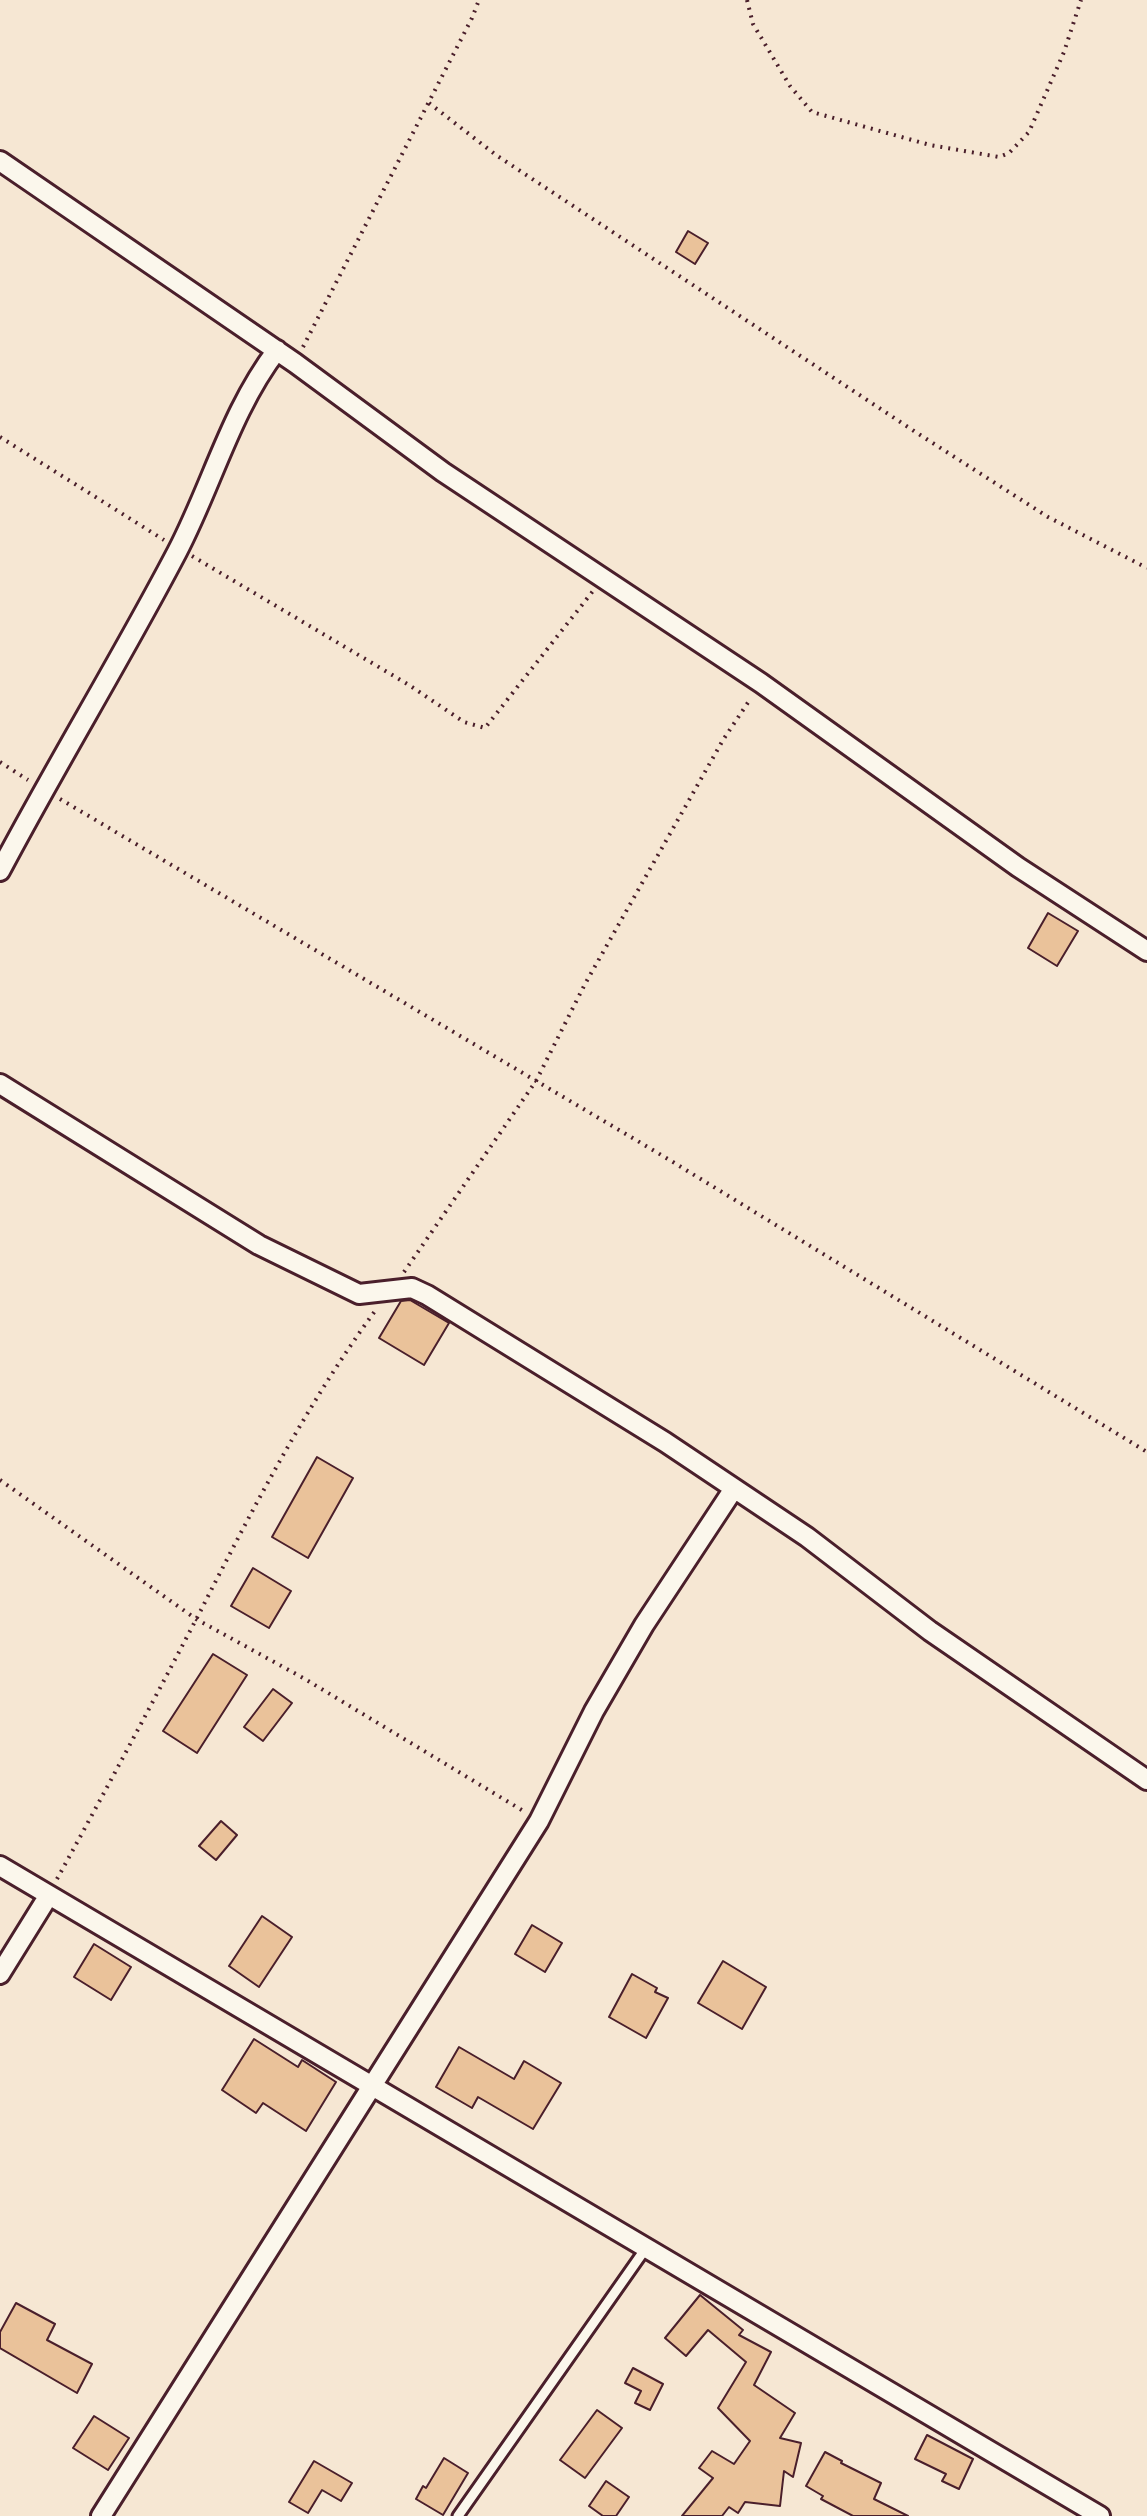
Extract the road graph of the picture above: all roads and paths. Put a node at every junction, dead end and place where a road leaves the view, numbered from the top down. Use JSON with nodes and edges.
{"nodes":[{"id":1,"x":479,"y":0,"type":"edge"},
{"id":2,"x":747,"y":0,"type":"edge"},
{"id":3,"x":1081,"y":0,"type":"edge"},
{"id":4,"x":429,"y":103,"type":"junction"},
{"id":5,"x":0,"y":161,"type":"edge"},
{"id":6,"x":277,"y":350,"type":"junction"},
{"id":7,"x":295,"y":363,"type":"junction"},
{"id":8,"x":0,"y":437,"type":"edge"},
{"id":9,"x":179,"y":549,"type":"junction"},
{"id":10,"x":1147,"y":568,"type":"edge"},
{"id":11,"x":604,"y":578,"type":"junction"},
{"id":12,"x":0,"y":762,"type":"edge"},
{"id":13,"x":43,"y":789,"type":"junction"},
{"id":14,"x":0,"y":871,"type":"edge"},
{"id":15,"x":1147,"y":951,"type":"edge"},
{"id":16,"x":0,"y":1084,"type":"edge"},
{"id":17,"x":1147,"y":1452,"type":"edge"},
{"id":18,"x":0,"y":1480,"type":"edge"},
{"id":19,"x":733,"y":1490,"type":"junction"},
{"id":20,"x":1147,"y":1780,"type":"edge"},
{"id":21,"x":539,"y":1821,"type":"junction"},
{"id":22,"x":0,"y":1866,"type":"edge"},
{"id":23,"x":49,"y":1895,"type":"junction"},
{"id":24,"x":0,"y":1974,"type":"edge"},
{"id":25,"x":372,"y":2086,"type":"junction"},
{"id":26,"x":646,"y":2248,"type":"junction"},
{"id":27,"x":101,"y":2516,"type":"edge"},
{"id":28,"x":458,"y":2516,"type":"edge"},
{"id":29,"x":1100,"y":2516,"type":"edge"}],
"edges":[{"from":1,"to":4,"type":"path"},
{"from":2,"to":3,"type":"path"},
{"from":4,"to":7,"type":"path"},
{"from":4,"to":10,"type":"path"},
{"from":5,"to":6,"type":"street"},
{"from":6,"to":7,"type":"street"},
{"from":6,"to":9,"type":"street"},
{"from":7,"to":11,"type":"street"},
{"from":8,"to":9,"type":"path"},
{"from":9,"to":11,"type":"path"},
{"from":9,"to":13,"type":"street"},
{"from":11,"to":15,"type":"street"},
{"from":12,"to":13,"type":"path"},
{"from":13,"to":14,"type":"street"},
{"from":13,"to":17,"type":"path"},
{"from":16,"to":19,"type":"street"},
{"from":18,"to":21,"type":"path"},
{"from":19,"to":20,"type":"street"},
{"from":19,"to":21,"type":"street"},
{"from":21,"to":25,"type":"street"},
{"from":22,"to":23,"type":"street"},
{"from":23,"to":24,"type":"street"},
{"from":23,"to":25,"type":"street"},
{"from":25,"to":26,"type":"street"},
{"from":25,"to":27,"type":"street"},
{"from":26,"to":28,"type":"lane"},
{"from":26,"to":29,"type":"street"}]}
